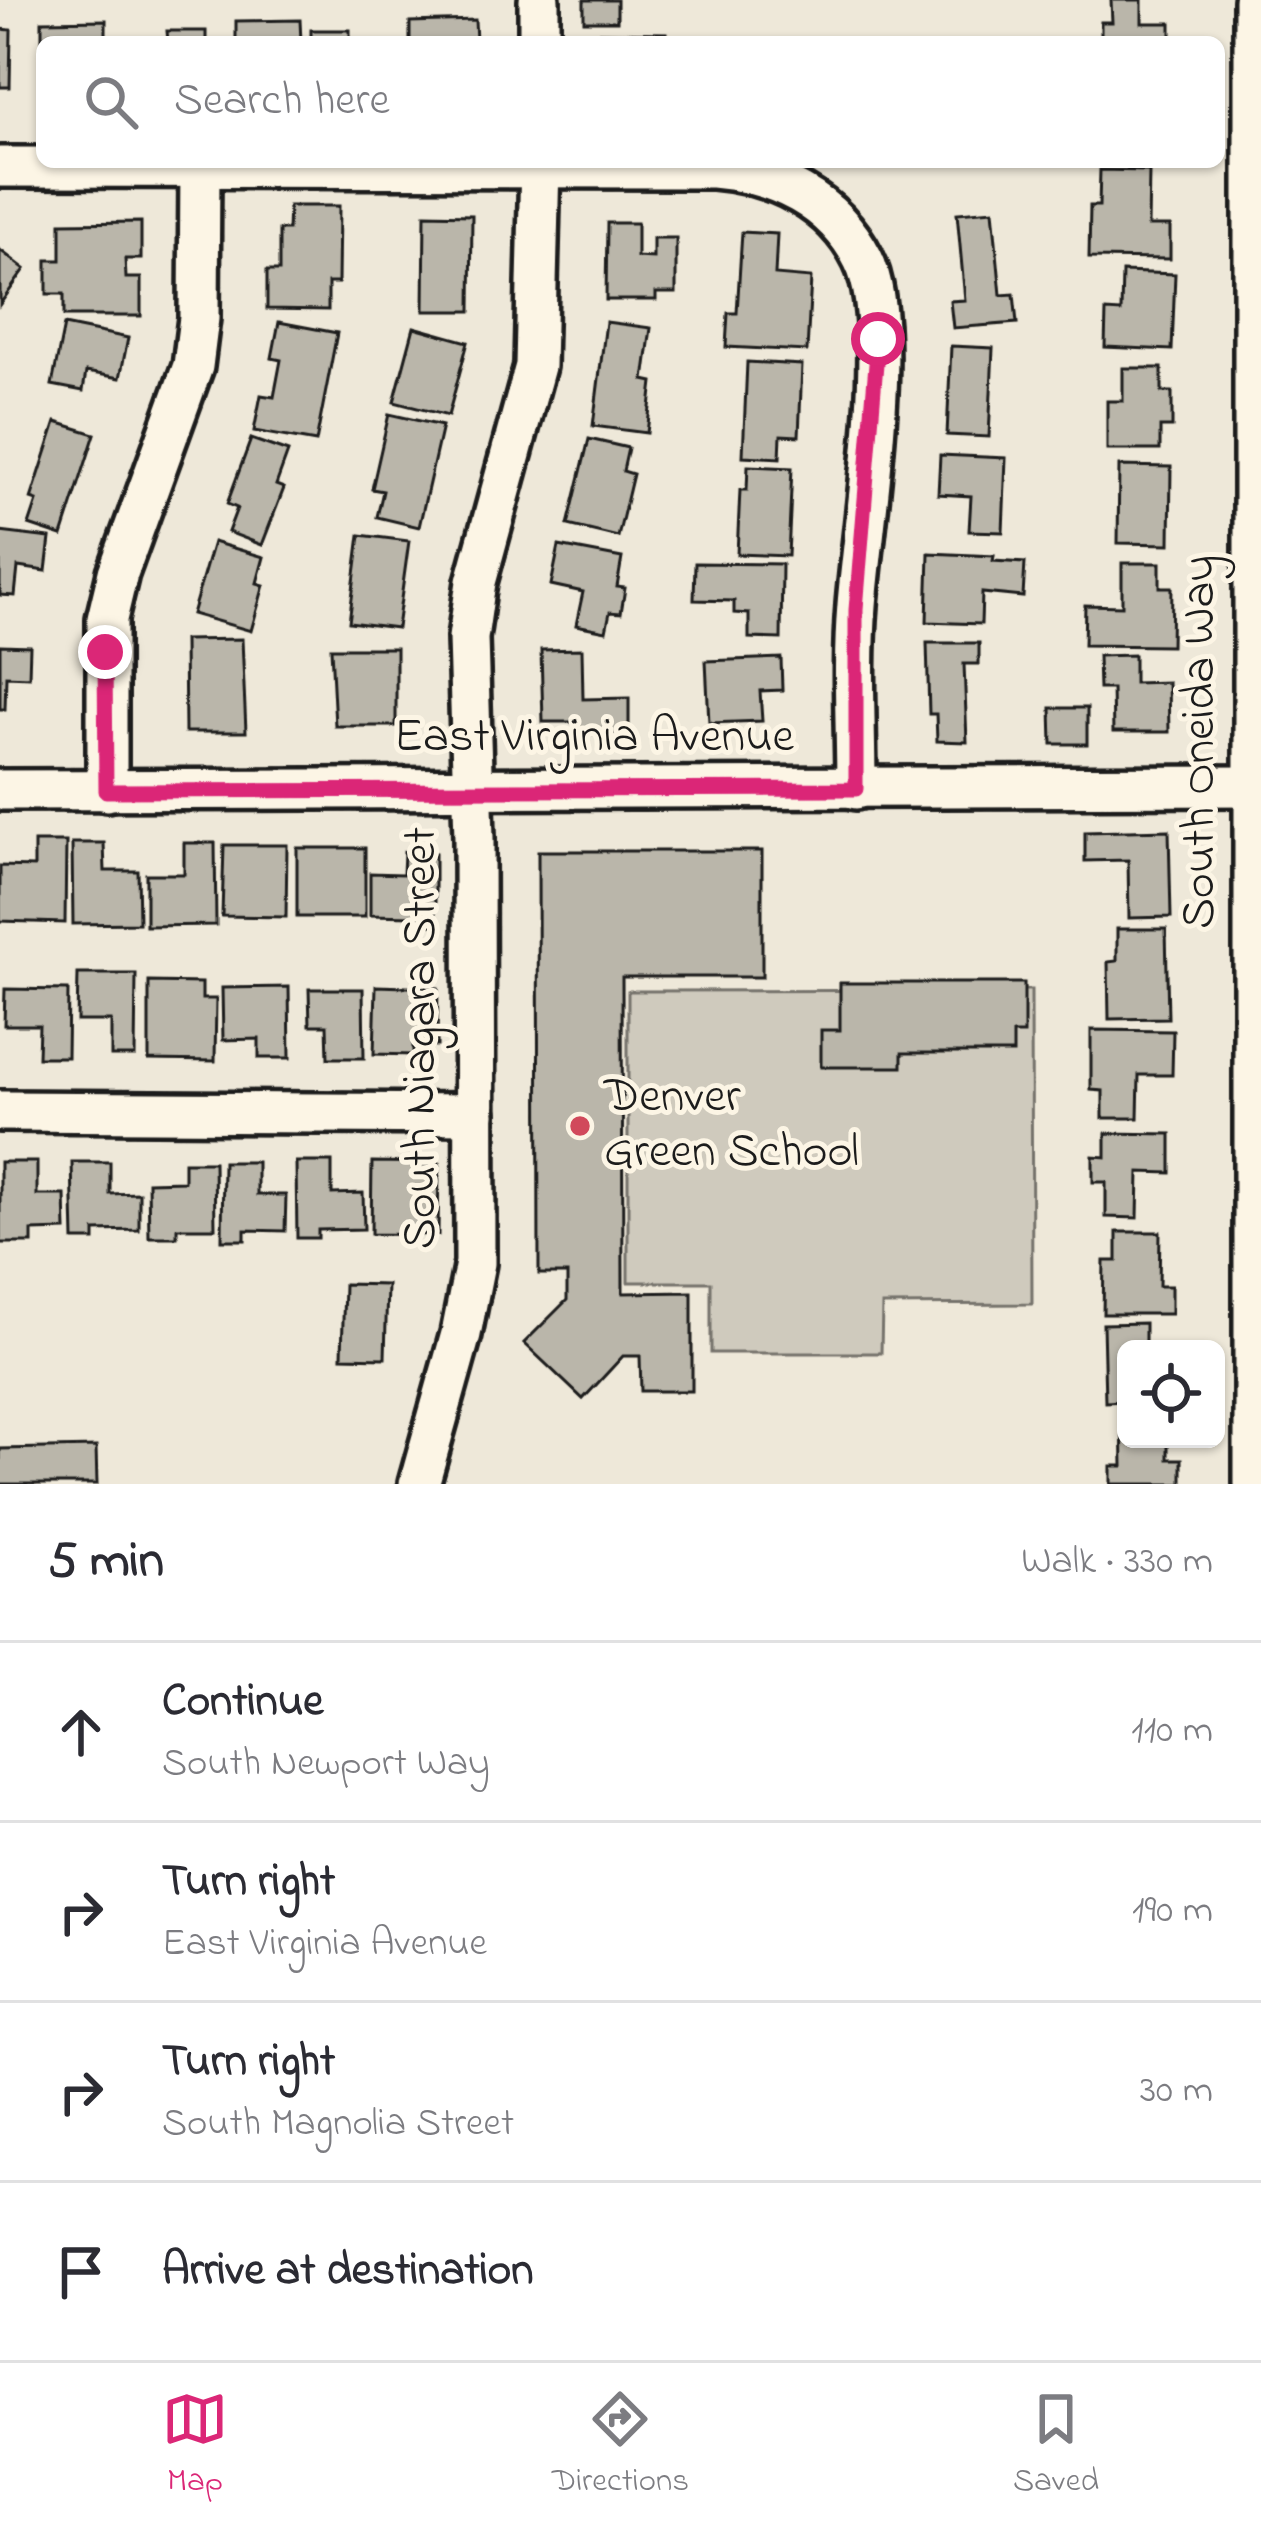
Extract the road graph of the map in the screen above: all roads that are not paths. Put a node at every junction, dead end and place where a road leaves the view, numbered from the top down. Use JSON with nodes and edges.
{"nodes":[{"id":1,"x":539,"y":0,"type":"edge"},
{"id":2,"x":1254,"y":0,"type":"edge"},
{"id":3,"x":539,"y":36,"type":"edge"},
{"id":4,"x":0,"y":167,"type":"edge"},
{"id":5,"x":36,"y":167,"type":"edge"},
{"id":6,"x":200,"y":168,"type":"edge"},
{"id":7,"x":540,"y":168,"type":"edge"},
{"id":8,"x":713,"y":168,"type":"edge"},
{"id":9,"x":1256,"y":786,"type":"edge"},
{"id":10,"x":856,"y":789,"type":"junction"},
{"id":11,"x":0,"y":790,"type":"edge"},
{"id":12,"x":471,"y":790,"type":"junction"},
{"id":13,"x":106,"y":791,"type":"junction"},
{"id":14,"x":0,"y":1111,"type":"edge"},
{"id":15,"x":475,"y":1114,"type":"junction"},
{"id":16,"x":1257,"y":1460,"type":"edge"},
{"id":17,"x":419,"y":1484,"type":"edge"}],
"edges":[{"from":1,"to":3,"type":"street"},
{"from":2,"to":9,"type":"street","name":"South Oneida Way"},
{"from":4,"to":5,"type":"street"},
{"from":6,"to":13,"type":"street"},
{"from":7,"to":12,"type":"street","name":"South Niagara Street"},
{"from":8,"to":10,"type":"street"},
{"from":9,"to":10,"type":"street","name":"East Virginia Avenue"},
{"from":9,"to":16,"type":"street","name":"South Oneida Way"},
{"from":10,"to":12,"type":"street","name":"East Virginia Avenue"},
{"from":11,"to":13,"type":"street","name":"East Virginia Avenue"},
{"from":12,"to":13,"type":"street","name":"East Virginia Avenue"},
{"from":12,"to":15,"type":"street","name":"South Niagara Street"},
{"from":14,"to":15,"type":"street"},
{"from":15,"to":17,"type":"street","name":"South Niagara Street"}]}
